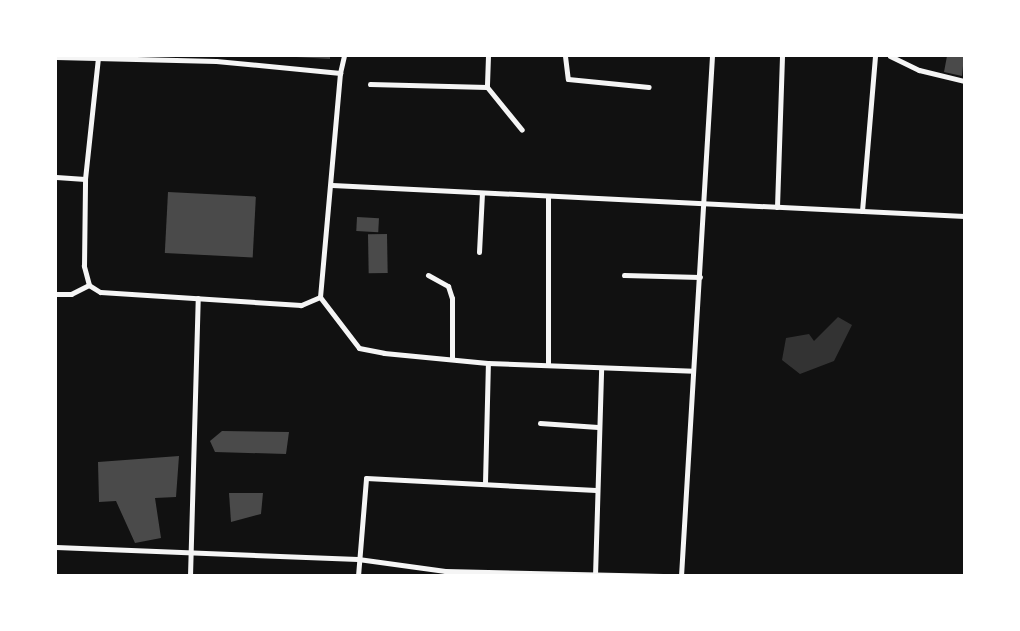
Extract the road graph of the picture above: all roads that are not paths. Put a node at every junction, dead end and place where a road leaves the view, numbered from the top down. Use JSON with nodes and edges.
{"nodes":[{"id":1,"x":344,"y":56,"type":"edge"},
{"id":2,"x":488,"y":56,"type":"edge"},
{"id":3,"x":565,"y":56,"type":"edge"},
{"id":4,"x":712,"y":56,"type":"edge"},
{"id":5,"x":782,"y":56,"type":"edge"},
{"id":6,"x":875,"y":56,"type":"edge"},
{"id":7,"x":890,"y":56,"type":"edge"},
{"id":8,"x":56,"y":57,"type":"edge"},
{"id":9,"x":98,"y":58,"type":"junction"},
{"id":10,"x":217,"y":58,"type":"edge"},
{"id":11,"x":340,"y":73,"type":"junction"},
{"id":12,"x":964,"y":81,"type":"edge"},
{"id":13,"x":370,"y":84,"type":"dead end"},
{"id":14,"x":487,"y":87,"type":"junction"},
{"id":15,"x":649,"y":87,"type":"dead end"},
{"id":16,"x":522,"y":130,"type":"dead end"},
{"id":17,"x":56,"y":177,"type":"edge"},
{"id":18,"x":85,"y":179,"type":"junction"},
{"id":19,"x":332,"y":185,"type":"junction"},
{"id":20,"x":482,"y":193,"type":"junction"},
{"id":21,"x":548,"y":196,"type":"junction"},
{"id":22,"x":705,"y":205,"type":"junction"},
{"id":23,"x":777,"y":207,"type":"junction"},
{"id":24,"x":862,"y":211,"type":"junction"},
{"id":25,"x":964,"y":216,"type":"edge"},
{"id":26,"x":479,"y":252,"type":"dead end"},
{"id":27,"x":428,"y":275,"type":"dead end"},
{"id":28,"x":624,"y":275,"type":"dead end"},
{"id":29,"x":700,"y":277,"type":"junction"},
{"id":30,"x":89,"y":285,"type":"junction"},
{"id":31,"x":56,"y":294,"type":"edge"},
{"id":32,"x":320,"y":297,"type":"junction"},
{"id":33,"x":198,"y":298,"type":"junction"},
{"id":34,"x":452,"y":358,"type":"junction"},
{"id":35,"x":488,"y":363,"type":"junction"},
{"id":36,"x":548,"y":364,"type":"junction"},
{"id":37,"x":601,"y":369,"type":"junction"},
{"id":38,"x":693,"y":371,"type":"junction"},
{"id":39,"x":540,"y":423,"type":"dead end"},
{"id":40,"x":598,"y":427,"type":"junction"},
{"id":41,"x":485,"y":483,"type":"junction"},
{"id":42,"x":596,"y":490,"type":"junction"},
{"id":43,"x":56,"y":547,"type":"edge"},
{"id":44,"x":191,"y":551,"type":"junction"},
{"id":45,"x":358,"y":559,"type":"junction"},
{"id":46,"x":445,"y":574,"type":"edge"},
{"id":47,"x":595,"y":574,"type":"edge"},
{"id":48,"x":190,"y":576,"type":"edge"},
{"id":49,"x":358,"y":576,"type":"edge"},
{"id":50,"x":663,"y":576,"type":"edge"},
{"id":51,"x":681,"y":576,"type":"edge"}],
"edges":[{"from":1,"to":11,"type":"street"},
{"from":2,"to":14,"type":"street"},
{"from":3,"to":15,"type":"street"},
{"from":4,"to":22,"type":"street"},
{"from":5,"to":23,"type":"street"},
{"from":6,"to":24,"type":"street"},
{"from":7,"to":12,"type":"street"},
{"from":8,"to":9,"type":"street"},
{"from":9,"to":10,"type":"street"},
{"from":9,"to":18,"type":"street"},
{"from":10,"to":11,"type":"street"},
{"from":11,"to":19,"type":"street"},
{"from":13,"to":14,"type":"street"},
{"from":14,"to":16,"type":"street"},
{"from":17,"to":18,"type":"street"},
{"from":18,"to":30,"type":"street"},
{"from":19,"to":20,"type":"street"},
{"from":19,"to":32,"type":"street"},
{"from":20,"to":21,"type":"street"},
{"from":20,"to":26,"type":"street"},
{"from":21,"to":22,"type":"street"},
{"from":21,"to":36,"type":"street"},
{"from":22,"to":23,"type":"street"},
{"from":22,"to":29,"type":"street"},
{"from":23,"to":24,"type":"street"},
{"from":24,"to":25,"type":"street"},
{"from":27,"to":34,"type":"street"},
{"from":28,"to":29,"type":"street"},
{"from":29,"to":38,"type":"street"},
{"from":30,"to":31,"type":"street"},
{"from":30,"to":33,"type":"street"},
{"from":32,"to":33,"type":"street"},
{"from":32,"to":34,"type":"street"},
{"from":33,"to":44,"type":"street"},
{"from":34,"to":35,"type":"street"},
{"from":35,"to":36,"type":"street"},
{"from":35,"to":41,"type":"street"},
{"from":36,"to":37,"type":"street"},
{"from":37,"to":38,"type":"street"},
{"from":37,"to":40,"type":"street"},
{"from":38,"to":51,"type":"street"},
{"from":39,"to":40,"type":"street"},
{"from":40,"to":42,"type":"street"},
{"from":41,"to":42,"type":"street"},
{"from":41,"to":45,"type":"street"},
{"from":42,"to":47,"type":"street"},
{"from":43,"to":44,"type":"street"},
{"from":44,"to":45,"type":"street"},
{"from":44,"to":48,"type":"street"},
{"from":45,"to":46,"type":"street"},
{"from":45,"to":49,"type":"street"},
{"from":46,"to":47,"type":"street"},
{"from":47,"to":50,"type":"street"}]}
